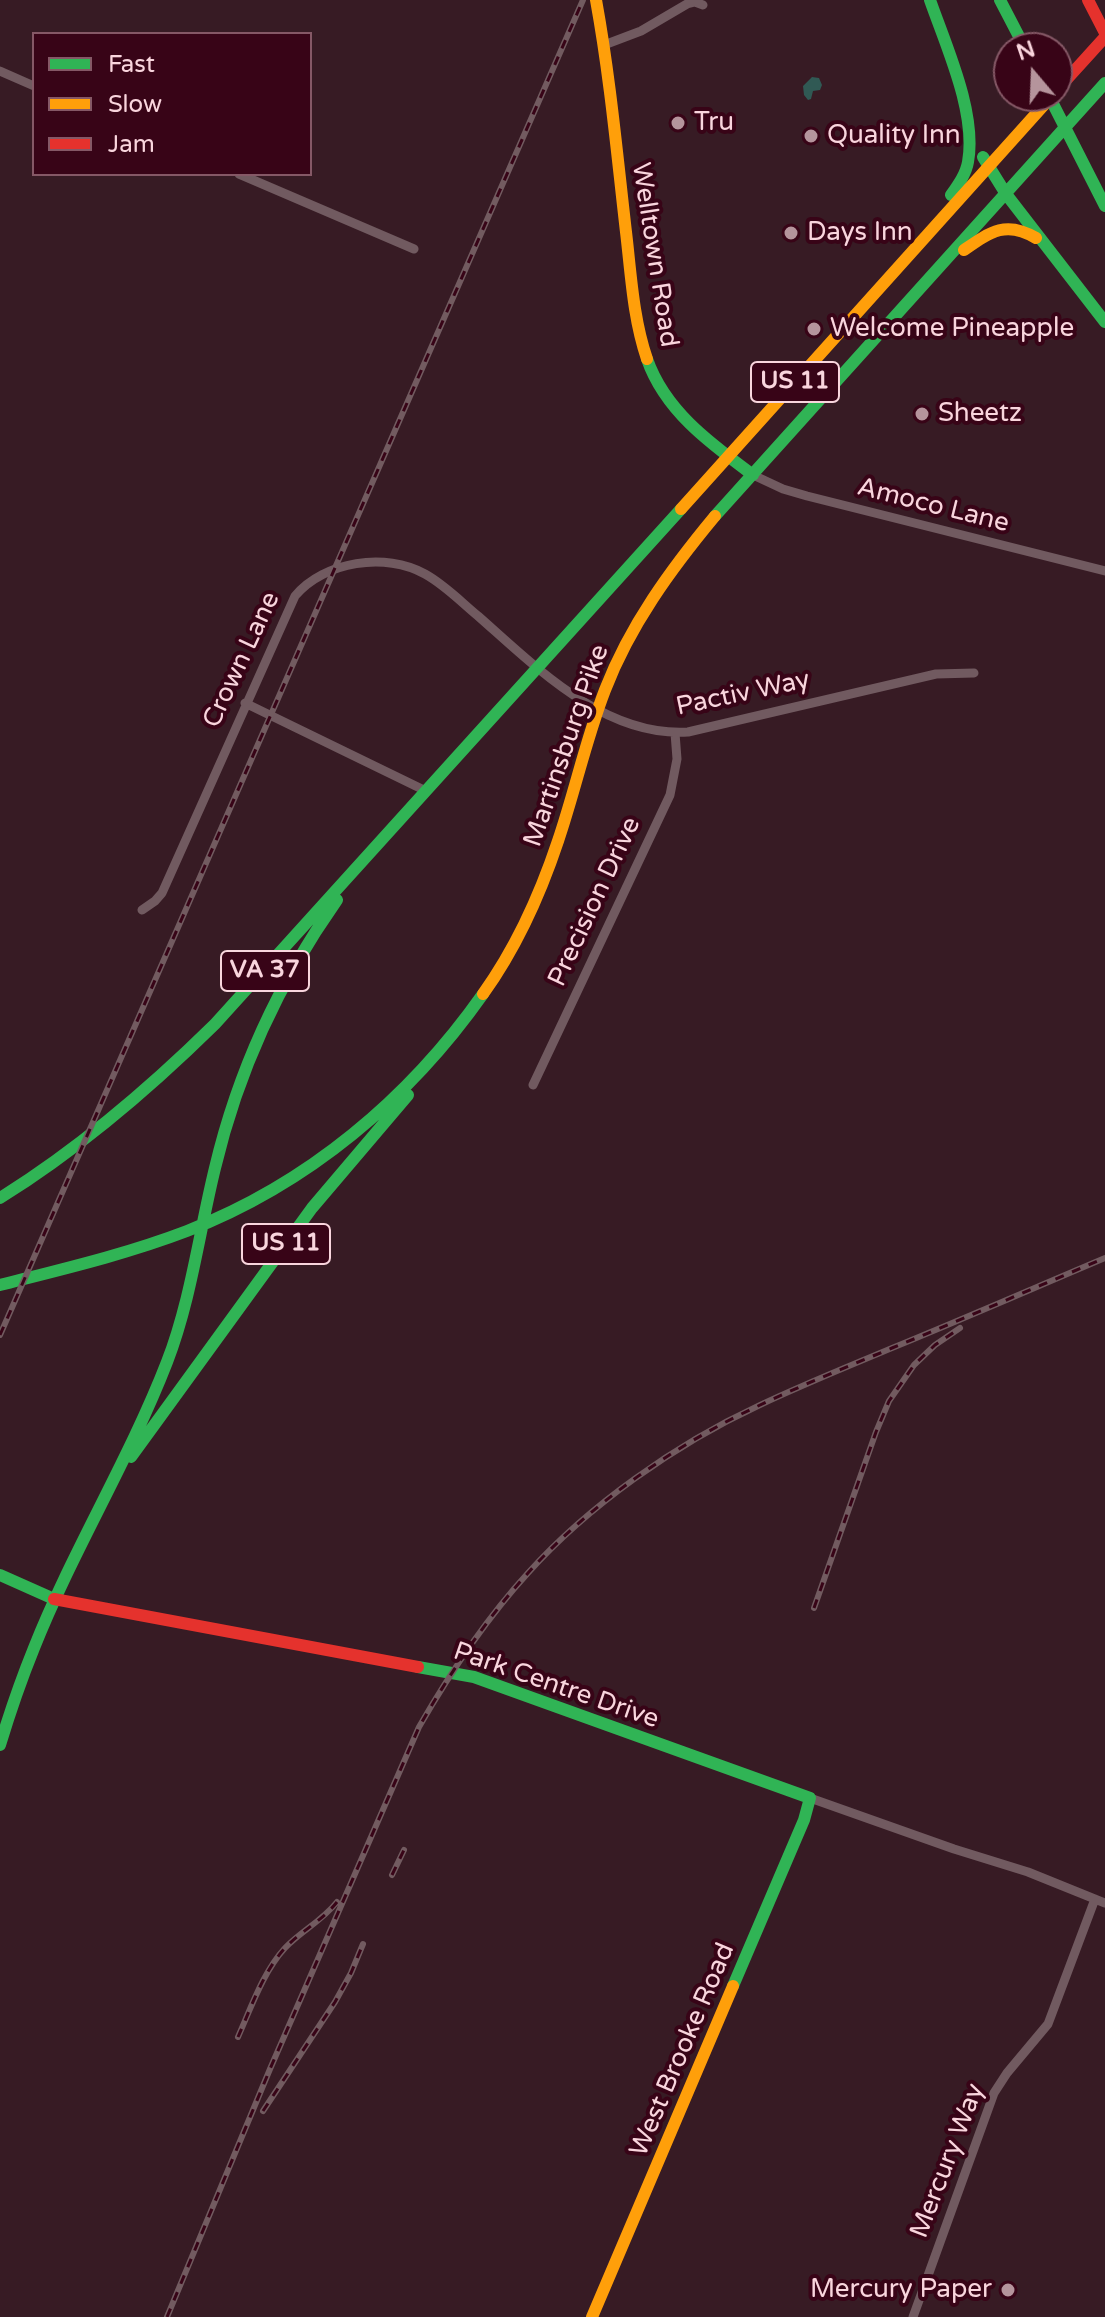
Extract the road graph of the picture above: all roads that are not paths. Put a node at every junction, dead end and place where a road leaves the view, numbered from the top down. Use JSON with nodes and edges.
{"nodes":[{"id":1,"x":596,"y":0,"type":"edge"},
{"id":2,"x":930,"y":0,"type":"edge"},
{"id":3,"x":1000,"y":0,"type":"edge"},
{"id":4,"x":1088,"y":0,"type":"edge"},
{"id":5,"x":703,"y":5,"type":"dead end"},
{"id":6,"x":1017,"y":32,"type":"edge"},
{"id":7,"x":1105,"y":35,"type":"edge"},
{"id":8,"x":604,"y":45,"type":"junction"},
{"id":9,"x":0,"y":71,"type":"edge"},
{"id":10,"x":1073,"y":72,"type":"edge"},
{"id":11,"x":1105,"y":83,"type":"edge"},
{"id":12,"x":32,"y":85,"type":"edge"},
{"id":13,"x":1036,"y":112,"type":"edge"},
{"id":14,"x":1058,"y":112,"type":"edge"},
{"id":15,"x":968,"y":119,"type":"junction"},
{"id":16,"x":989,"y":166,"type":"junction"},
{"id":17,"x":244,"y":176,"type":"edge"},
{"id":18,"x":1006,"y":194,"type":"junction"},
{"id":19,"x":1105,"y":206,"type":"edge"},
{"id":20,"x":1044,"y":244,"type":"junction"},
{"id":21,"x":414,"y":249,"type":"dead end"},
{"id":22,"x":913,"y":251,"type":"junction"},
{"id":23,"x":940,"y":267,"type":"junction"},
{"id":24,"x":1105,"y":322,"type":"edge"},
{"id":25,"x":728,"y":456,"type":"junction"},
{"id":26,"x":753,"y":475,"type":"junction"},
{"id":27,"x":1105,"y":571,"type":"edge"},
{"id":28,"x":536,"y":667,"type":"junction"},
{"id":29,"x":974,"y":673,"type":"dead end"},
{"id":30,"x":245,"y":703,"type":"junction"},
{"id":31,"x":598,"y":710,"type":"junction"},
{"id":32,"x":675,"y":733,"type":"junction"},
{"id":33,"x":426,"y":791,"type":"junction"},
{"id":34,"x":378,"y":845,"type":"junction"},
{"id":35,"x":142,"y":910,"type":"dead end"},
{"id":36,"x":475,"y":1007,"type":"junction"},
{"id":37,"x":533,"y":1085,"type":"dead end"},
{"id":38,"x":0,"y":1198,"type":"edge"},
{"id":39,"x":0,"y":1285,"type":"edge"},
{"id":40,"x":109,"y":1490,"type":"junction"},
{"id":41,"x":0,"y":1575,"type":"edge"},
{"id":42,"x":54,"y":1599,"type":"junction"},
{"id":43,"x":0,"y":1745,"type":"edge"},
{"id":44,"x":810,"y":1798,"type":"junction"},
{"id":45,"x":1100,"y":1901,"type":"edge"},
{"id":46,"x":592,"y":2317,"type":"edge"},
{"id":47,"x":913,"y":2317,"type":"edge"}],
"edges":[{"from":1,"to":8,"type":"main road","name":"Welltown Road"},
{"from":2,"to":15,"type":"main road"},
{"from":3,"to":6,"type":"main road"},
{"from":4,"to":7,"type":"main road"},
{"from":5,"to":8,"type":"street"},
{"from":7,"to":10,"type":"main road"},
{"from":8,"to":25,"type":"main road","name":"Welltown Road"},
{"from":9,"to":12,"type":"street"},
{"from":11,"to":18,"type":"main road","name":"Martinsburg Pike","number":"US 11"},
{"from":13,"to":16,"type":"main road","name":"Martinsburg Pike","number":"US 11"},
{"from":14,"to":19,"type":"main road"},
{"from":15,"to":16,"type":"main road"},
{"from":15,"to":22,"type":"main road"},
{"from":16,"to":18,"type":"main road"},
{"from":16,"to":22,"type":"main road","name":"Martinsburg Pike","number":"US 11"},
{"from":17,"to":21,"type":"street"},
{"from":18,"to":20,"type":"main road"},
{"from":18,"to":23,"type":"main road","name":"Martinsburg Pike","number":"US 11"},
{"from":20,"to":23,"type":"main road"},
{"from":20,"to":24,"type":"main road"},
{"from":22,"to":25,"type":"main road","name":"Martinsburg Pike","number":"US 11"},
{"from":23,"to":26,"type":"main road","name":"Martinsburg Pike","number":"US 11"},
{"from":25,"to":26,"type":"main road","name":"Welltown Road"},
{"from":25,"to":28,"type":"main road","name":"Martinsburg Pike","number":"US 11"},
{"from":26,"to":27,"type":"street","name":"Amoco Lane"},
{"from":26,"to":31,"type":"main road","name":"Martinsburg Pike","number":"US 11"},
{"from":28,"to":30,"type":"street","name":"Crown Lane"},
{"from":28,"to":31,"type":"street","name":"Pactiv Way"},
{"from":28,"to":33,"type":"main road","name":"Martinsburg Pike","number":"US 11"},
{"from":29,"to":32,"type":"street","name":"Pactiv Way"},
{"from":30,"to":33,"type":"street"},
{"from":30,"to":35,"type":"street","name":"Crown Lane"},
{"from":31,"to":32,"type":"street","name":"Pactiv Way"},
{"from":31,"to":36,"type":"main road","name":"Martinsburg Pike","number":"US 11"},
{"from":32,"to":37,"type":"street","name":"Precision Drive"},
{"from":33,"to":34,"type":"main road","name":"Martinsburg Pike","number":"US 11"},
{"from":34,"to":38,"type":"main road","number":"VA 37"},
{"from":34,"to":40,"type":"main road","number":"US 11"},
{"from":36,"to":39,"type":"main road"},
{"from":36,"to":40,"type":"main road","number":"US 11"},
{"from":40,"to":42,"type":"main road","number":"US 11"},
{"from":41,"to":42,"type":"main road","name":"Park Centre Drive"},
{"from":42,"to":43,"type":"main road","number":"US 11"},
{"from":42,"to":44,"type":"main road","name":"Park Centre Drive"},
{"from":44,"to":45,"type":"street","name":"Park Centre Drive"},
{"from":44,"to":46,"type":"main road","name":"West Brooke Road"},
{"from":45,"to":47,"type":"street","name":"Mercury Way"}]}
